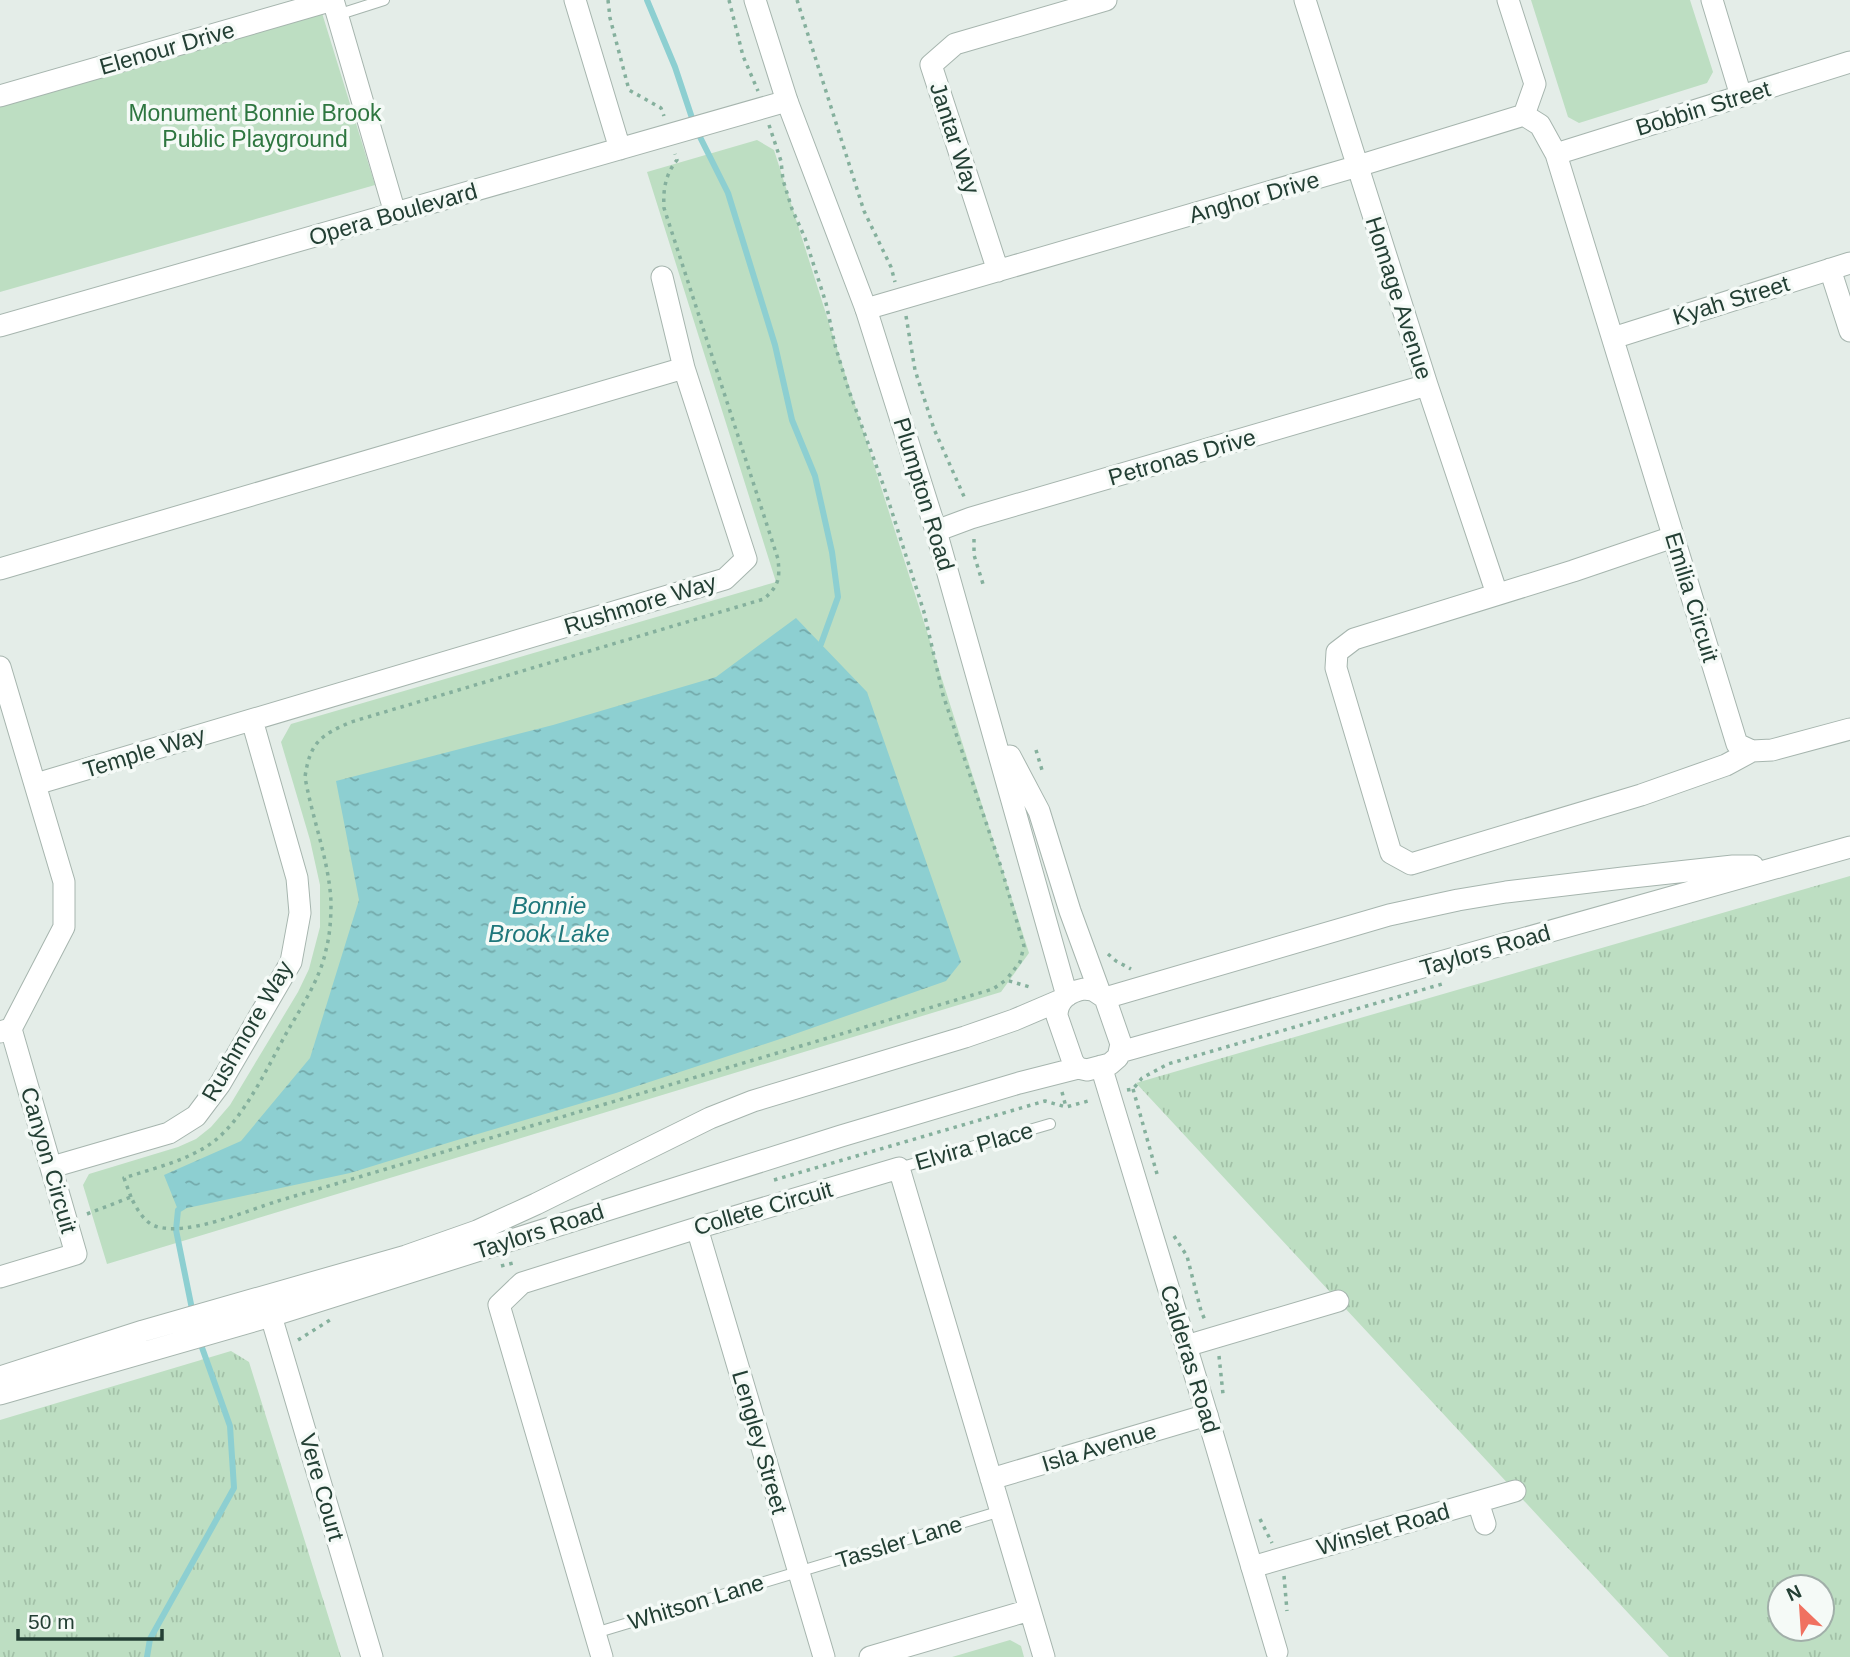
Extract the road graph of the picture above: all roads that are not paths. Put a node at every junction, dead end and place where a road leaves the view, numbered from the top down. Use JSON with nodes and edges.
{"nodes":[{"id":1,"x":384,"y":0,"type":"edge"},
{"id":2,"x":575,"y":0,"type":"edge"},
{"id":3,"x":755,"y":0,"type":"edge"},
{"id":4,"x":1106,"y":0,"type":"edge"},
{"id":5,"x":1305,"y":0,"type":"edge"},
{"id":6,"x":1508,"y":0,"type":"edge"},
{"id":7,"x":1712,"y":0,"type":"edge"},
{"id":8,"x":335,"y":5,"type":"edge"},
{"id":9,"x":1850,"y":62,"type":"edge"},
{"id":10,"x":0,"y":96,"type":"edge"},
{"id":11,"x":1741,"y":96,"type":"junction"},
{"id":12,"x":787,"y":101,"type":"junction"},
{"id":13,"x":1524,"y":115,"type":"junction"},
{"id":14,"x":620,"y":149,"type":"junction"},
{"id":15,"x":1556,"y":154,"type":"junction"},
{"id":16,"x":1358,"y":166,"type":"junction"},
{"id":17,"x":395,"y":213,"type":"junction"},
{"id":18,"x":1840,"y":266,"type":"edge"},
{"id":19,"x":998,"y":271,"type":"junction"},
{"id":20,"x":662,"y":277,"type":"dead end"},
{"id":21,"x":866,"y":309,"type":"junction"},
{"id":22,"x":0,"y":326,"type":"edge"},
{"id":23,"x":1850,"y":331,"type":"edge"},
{"id":24,"x":1613,"y":338,"type":"junction"},
{"id":25,"x":684,"y":368,"type":"junction"},
{"id":26,"x":1427,"y":386,"type":"junction"},
{"id":27,"x":936,"y":530,"type":"junction"},
{"id":28,"x":1674,"y":537,"type":"junction"},
{"id":29,"x":0,"y":569,"type":"edge"},
{"id":30,"x":1497,"y":594,"type":"junction"},
{"id":31,"x":0,"y":667,"type":"edge"},
{"id":32,"x":252,"y":720,"type":"junction"},
{"id":33,"x":991,"y":720,"type":"junction"},
{"id":34,"x":1850,"y":729,"type":"edge"},
{"id":35,"x":1752,"y":751,"type":"junction"},
{"id":36,"x":36,"y":785,"type":"junction"},
{"id":37,"x":1850,"y":847,"type":"edge"},
{"id":38,"x":1782,"y":866,"type":"junction"},
{"id":39,"x":1103,"y":996,"type":"junction"},
{"id":40,"x":1064,"y":998,"type":"junction"},
{"id":41,"x":5,"y":1031,"type":"edge"},
{"id":42,"x":1120,"y":1052,"type":"junction"},
{"id":43,"x":1101,"y":1066,"type":"junction"},
{"id":44,"x":1078,"y":1068,"type":"junction"},
{"id":45,"x":1050,"y":1124,"type":"dead end"},
{"id":46,"x":52,"y":1167,"type":"junction"},
{"id":47,"x":899,"y":1168,"type":"junction"},
{"id":48,"x":696,"y":1228,"type":"junction"},
{"id":49,"x":0,"y":1277,"type":"edge"},
{"id":50,"x":1338,"y":1301,"type":"dead end"},
{"id":51,"x":271,"y":1316,"type":"junction"},
{"id":52,"x":1186,"y":1346,"type":"junction"},
{"id":53,"x":0,"y":1377,"type":"edge"},
{"id":54,"x":0,"y":1394,"type":"edge"},
{"id":55,"x":1207,"y":1415,"type":"junction"},
{"id":56,"x":991,"y":1479,"type":"junction"},
{"id":57,"x":1515,"y":1491,"type":"dead end"},
{"id":58,"x":1478,"y":1502,"type":"junction"},
{"id":59,"x":1000,"y":1511,"type":"junction"},
{"id":60,"x":1485,"y":1524,"type":"dead end"},
{"id":61,"x":1252,"y":1567,"type":"junction"},
{"id":62,"x":798,"y":1572,"type":"junction"},
{"id":63,"x":1030,"y":1610,"type":"junction"},
{"id":64,"x":595,"y":1633,"type":"junction"},
{"id":65,"x":1277,"y":1653,"type":"dead end"},
{"id":66,"x":372,"y":1657,"type":"edge"},
{"id":67,"x":602,"y":1657,"type":"edge"},
{"id":68,"x":824,"y":1657,"type":"edge"},
{"id":69,"x":870,"y":1657,"type":"edge"},
{"id":70,"x":1045,"y":1657,"type":"edge"}],
"edges":[{"from":1,"to":8,"type":"lane"},
{"from":2,"to":14,"type":"street"},
{"from":3,"to":12,"type":"street","name":"Plumpton Road"},
{"from":4,"to":19,"type":"street","name":"Jantar Way"},
{"from":5,"to":16,"type":"street","name":"Homage Avenue"},
{"from":6,"to":13,"type":"street"},
{"from":7,"to":11,"type":"street"},
{"from":8,"to":10,"type":"street","name":"Elenour Drive"},
{"from":8,"to":17,"type":"street"},
{"from":9,"to":11,"type":"street","name":"Bobbin Street"},
{"from":11,"to":15,"type":"street","name":"Bobbin Street"},
{"from":12,"to":14,"type":"street","name":"Opera Boulevard"},
{"from":12,"to":21,"type":"street","name":"Plumpton Road"},
{"from":13,"to":15,"type":"street","name":"Emilia Circuit"},
{"from":13,"to":16,"type":"street","name":"Anghor Drive"},
{"from":14,"to":17,"type":"street","name":"Opera Boulevard"},
{"from":15,"to":24,"type":"street","name":"Emilia Circuit"},
{"from":16,"to":19,"type":"street","name":"Anghor Drive"},
{"from":16,"to":26,"type":"street","name":"Homage Avenue"},
{"from":17,"to":22,"type":"street","name":"Opera Boulevard"},
{"from":18,"to":23,"type":"street"},
{"from":18,"to":24,"type":"street","name":"Kyah Street"},
{"from":19,"to":21,"type":"street","name":"Anghor Drive"},
{"from":20,"to":25,"type":"street"},
{"from":21,"to":27,"type":"street","name":"Plumpton Road"},
{"from":24,"to":28,"type":"street","name":"Emilia Circuit"},
{"from":25,"to":29,"type":"street"},
{"from":25,"to":32,"type":"street","name":"Rushmore Way"},
{"from":26,"to":27,"type":"street","name":"Petronas Drive"},
{"from":26,"to":30,"type":"street","name":"Homage Avenue"},
{"from":27,"to":33,"type":"street","name":"Plumpton Road"},
{"from":28,"to":30,"type":"street"},
{"from":28,"to":35,"type":"street","name":"Emilia Circuit"},
{"from":30,"to":35,"type":"street"},
{"from":31,"to":36,"type":"street"},
{"from":32,"to":36,"type":"street","name":"Temple Way"},
{"from":32,"to":46,"type":"street","name":"Rushmore Way"},
{"from":33,"to":39,"type":"street"},
{"from":33,"to":40,"type":"street","name":"Plumpton Road"},
{"from":34,"to":35,"type":"street"},
{"from":36,"to":41,"type":"street"},
{"from":37,"to":38,"type":"street","name":"Taylors Road"},
{"from":38,"to":39,"type":"street"},
{"from":38,"to":42,"type":"street","name":"Taylors Road"},
{"from":39,"to":40,"type":"street"},
{"from":39,"to":42,"type":"street"},
{"from":40,"to":44,"type":"street"},
{"from":40,"to":53,"type":"street"},
{"from":41,"to":46,"type":"street","name":"Canyon Circuit"},
{"from":42,"to":43,"type":"street"},
{"from":43,"to":44,"type":"street"},
{"from":43,"to":52,"type":"street","name":"Calderas Road"},
{"from":44,"to":51,"type":"street","name":"Taylors Road"},
{"from":45,"to":47,"type":"lane","name":"Elvira Place"},
{"from":46,"to":49,"type":"street","name":"Canyon Circuit"},
{"from":47,"to":48,"type":"street","name":"Collete Circuit"},
{"from":47,"to":56,"type":"street"},
{"from":48,"to":62,"type":"street","name":"Lengley Street"},
{"from":48,"to":64,"type":"street","name":"Collete Circuit"},
{"from":50,"to":52,"type":"street"},
{"from":51,"to":54,"type":"street","name":"Taylors Road"},
{"from":51,"to":66,"type":"street","name":"Vere Court"},
{"from":52,"to":55,"type":"street","name":"Calderas Road"},
{"from":55,"to":56,"type":"street","name":"Isla Avenue"},
{"from":55,"to":61,"type":"street","name":"Calderas Road"},
{"from":56,"to":59,"type":"street"},
{"from":57,"to":58,"type":"street","name":"Winslet Road"},
{"from":58,"to":60,"type":"street"},
{"from":58,"to":61,"type":"street","name":"Winslet Road"},
{"from":59,"to":62,"type":"lane","name":"Tassler Lane"},
{"from":59,"to":63,"type":"street"},
{"from":61,"to":65,"type":"street","name":"Calderas Road"},
{"from":62,"to":64,"type":"lane","name":"Whitson Lane"},
{"from":62,"to":68,"type":"street","name":"Lengley Street"},
{"from":63,"to":69,"type":"street"},
{"from":63,"to":70,"type":"street"},
{"from":64,"to":67,"type":"street","name":"Collete Circuit"}]}
